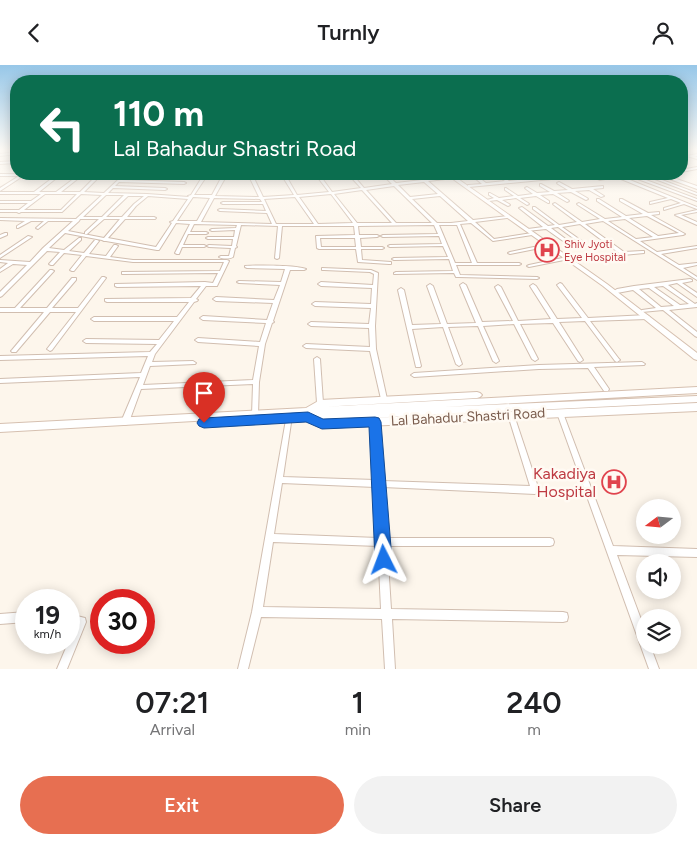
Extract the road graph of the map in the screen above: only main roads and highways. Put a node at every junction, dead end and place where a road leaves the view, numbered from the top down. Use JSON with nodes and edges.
{"nodes":[{"id":1,"x":457,"y":180,"type":"edge"},
{"id":2,"x":459,"y":180,"type":"edge"},
{"id":3,"x":674,"y":180,"type":"edge"},
{"id":4,"x":697,"y":188,"type":"edge"},
{"id":5,"x":509,"y":217,"type":"junction"},
{"id":6,"x":530,"y":232,"type":"junction"},
{"id":7,"x":570,"y":259,"type":"junction"},
{"id":8,"x":645,"y":314,"type":"junction"},
{"id":9,"x":697,"y":352,"type":"edge"},
{"id":10,"x":697,"y":357,"type":"edge"},
{"id":11,"x":697,"y":385,"type":"edge"},
{"id":12,"x":697,"y":390,"type":"edge"},
{"id":13,"x":697,"y":399,"type":"edge"},
{"id":14,"x":697,"y":407,"type":"edge"},
{"id":15,"x":336,"y":413,"type":"junction"},
{"id":16,"x":308,"y":414,"type":"junction"},
{"id":17,"x":289,"y":415,"type":"junction"},
{"id":18,"x":0,"y":428,"type":"edge"},
{"id":19,"x":0,"y":434,"type":"edge"}],
"edges":[{"from":1,"to":5,"type":"main road"},
{"from":2,"to":5,"type":"main road"},
{"from":3,"to":4,"type":"main road"},
{"from":5,"to":6,"type":"main road"},
{"from":6,"to":7,"type":"main road"},
{"from":6,"to":7,"type":"main road"},
{"from":7,"to":8,"type":"main road"},
{"from":7,"to":8,"type":"main road"},
{"from":8,"to":9,"type":"main road"},
{"from":8,"to":10,"type":"main road"},
{"from":11,"to":16,"type":"main road"},
{"from":12,"to":15,"type":"main road"},
{"from":13,"to":15,"type":"main road"},
{"from":14,"to":16,"type":"main road","name":"Lal Bahadur Shastri Road"},
{"from":15,"to":16,"type":"main road"},
{"from":16,"to":17,"type":"main road","name":"Lal Bahadur Shastri Road"},
{"from":17,"to":18,"type":"main road"},
{"from":17,"to":19,"type":"main road","name":"Lal Bahadur Shastri Road"}]}
